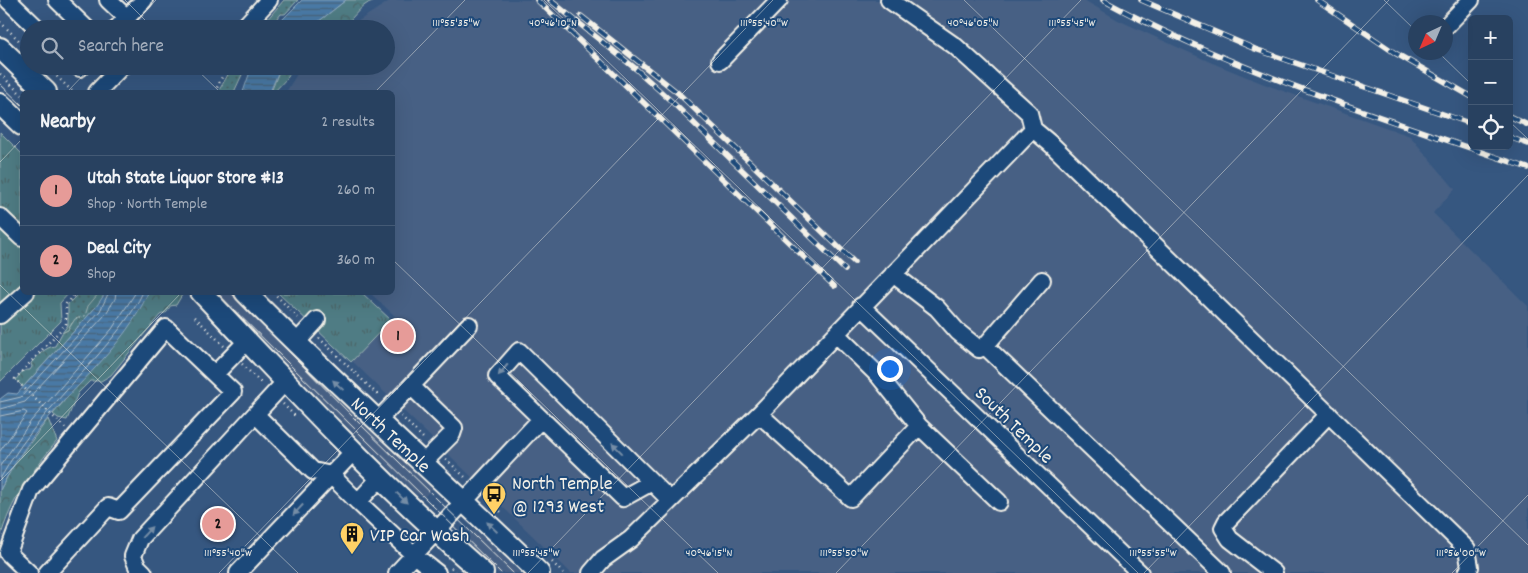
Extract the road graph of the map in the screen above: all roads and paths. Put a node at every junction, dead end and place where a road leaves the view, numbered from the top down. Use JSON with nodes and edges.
{"nodes":[{"id":1,"x":8,"y":0,"type":"edge"},
{"id":2,"x":56,"y":0,"type":"edge"},
{"id":3,"x":108,"y":0,"type":"edge"},
{"id":4,"x":144,"y":0,"type":"edge"},
{"id":5,"x":269,"y":0,"type":"edge"},
{"id":6,"x":779,"y":0,"type":"edge"},
{"id":7,"x":889,"y":0,"type":"edge"},
{"id":8,"x":1471,"y":0,"type":"edge"},
{"id":9,"x":1453,"y":19,"type":"edge"},
{"id":10,"x":29,"y":20,"type":"edge"},
{"id":11,"x":77,"y":20,"type":"edge"},
{"id":12,"x":120,"y":20,"type":"edge"},
{"id":13,"x":127,"y":20,"type":"edge"},
{"id":14,"x":250,"y":20,"type":"edge"},
{"id":15,"x":0,"y":22,"type":"edge"},
{"id":16,"x":20,"y":41,"type":"edge"},
{"id":17,"x":0,"y":48,"type":"edge"},
{"id":18,"x":720,"y":61,"type":"dead end"},
{"id":19,"x":20,"y":67,"type":"edge"},
{"id":20,"x":0,"y":74,"type":"edge"},
{"id":21,"x":28,"y":75,"type":"edge"},
{"id":22,"x":55,"y":75,"type":"edge"},
{"id":23,"x":113,"y":75,"type":"edge"},
{"id":24,"x":223,"y":75,"type":"edge"},
{"id":25,"x":44,"y":90,"type":"edge"},
{"id":26,"x":71,"y":90,"type":"edge"},
{"id":27,"x":99,"y":90,"type":"edge"},
{"id":28,"x":216,"y":90,"type":"edge"},
{"id":29,"x":20,"y":94,"type":"edge"},
{"id":30,"x":0,"y":104,"type":"edge"},
{"id":31,"x":20,"y":123,"type":"edge"},
{"id":32,"x":1033,"y":129,"type":"junction"},
{"id":33,"x":0,"y":217,"type":"edge"},
{"id":34,"x":20,"y":236,"type":"edge"},
{"id":35,"x":893,"y":274,"type":"junction"},
{"id":36,"x":1042,"y":280,"type":"dead end"},
{"id":37,"x":23,"y":295,"type":"edge"},
{"id":38,"x":74,"y":295,"type":"edge"},
{"id":39,"x":204,"y":295,"type":"edge"},
{"id":40,"x":248,"y":295,"type":"edge"},
{"id":41,"x":277,"y":295,"type":"edge"},
{"id":42,"x":861,"y":306,"type":"junction"},
{"id":43,"x":0,"y":315,"type":"edge"},
{"id":44,"x":313,"y":324,"type":"junction"},
{"id":45,"x":469,"y":325,"type":"dead end"},
{"id":46,"x":836,"y":334,"type":"junction"},
{"id":47,"x":247,"y":341,"type":"junction"},
{"id":48,"x":295,"y":344,"type":"junction"},
{"id":49,"x":985,"y":346,"type":"junction"},
{"id":50,"x":215,"y":374,"type":"junction"},
{"id":51,"x":286,"y":382,"type":"junction"},
{"id":52,"x":411,"y":386,"type":"junction"},
{"id":53,"x":384,"y":414,"type":"junction"},
{"id":54,"x":759,"y":414,"type":"junction"},
{"id":55,"x":1329,"y":414,"type":"junction"},
{"id":56,"x":256,"y":415,"type":"junction"},
{"id":57,"x":541,"y":419,"type":"junction"},
{"id":58,"x":56,"y":420,"type":"dead end"},
{"id":59,"x":918,"y":426,"type":"junction"},
{"id":60,"x":353,"y":452,"type":"junction"},
{"id":61,"x":430,"y":456,"type":"junction"},
{"id":62,"x":460,"y":472,"type":"dead end"},
{"id":63,"x":331,"y":475,"type":"junction"},
{"id":64,"x":380,"y":478,"type":"junction"},
{"id":65,"x":652,"y":482,"type":"junction"},
{"id":66,"x":464,"y":500,"type":"junction"},
{"id":67,"x":670,"y":500,"type":"junction"},
{"id":68,"x":358,"y":502,"type":"junction"},
{"id":69,"x":999,"y":502,"type":"dead end"},
{"id":70,"x":436,"y":531,"type":"junction"},
{"id":71,"x":414,"y":555,"type":"junction"},
{"id":72,"x":29,"y":573,"type":"edge"},
{"id":73,"x":47,"y":573,"type":"edge"},
{"id":74,"x":144,"y":573,"type":"edge"},
{"id":75,"x":238,"y":573,"type":"edge"},
{"id":76,"x":397,"y":573,"type":"edge"},
{"id":77,"x":437,"y":573,"type":"edge"},
{"id":78,"x":483,"y":573,"type":"edge"},
{"id":79,"x":540,"y":573,"type":"edge"},
{"id":80,"x":591,"y":573,"type":"edge"},
{"id":81,"x":1140,"y":573,"type":"edge"},
{"id":82,"x":1222,"y":573,"type":"edge"},
{"id":83,"x":1274,"y":573,"type":"edge"},
{"id":84,"x":1467,"y":573,"type":"edge"}],
"edges":[{"from":1,"to":10,"type":"street"},
{"from":2,"to":11,"type":"street"},
{"from":3,"to":12,"type":"street"},
{"from":4,"to":13,"type":"street"},
{"from":5,"to":14,"type":"street"},
{"from":6,"to":18,"type":"street"},
{"from":7,"to":32,"type":"street"},
{"from":8,"to":9,"type":"street"},
{"from":15,"to":16,"type":"path"},
{"from":17,"to":19,"type":"main road"},
{"from":20,"to":29,"type":"path"},
{"from":21,"to":25,"type":"main road"},
{"from":22,"to":26,"type":"path"},
{"from":23,"to":27,"type":"street"},
{"from":24,"to":28,"type":"path"},
{"from":30,"to":31,"type":"main road"},
{"from":32,"to":35,"type":"street"},
{"from":32,"to":55,"type":"street"},
{"from":33,"to":34,"type":"street"},
{"from":35,"to":42,"type":"street"},
{"from":35,"to":49,"type":"street"},
{"from":36,"to":49,"type":"street"},
{"from":37,"to":43,"type":"street"},
{"from":38,"to":58,"type":"path"},
{"from":39,"to":47,"type":"main road","name":"North Temple"},
{"from":40,"to":48,"type":"main road","name":"North Temple"},
{"from":41,"to":44,"type":"path"},
{"from":42,"to":46,"type":"street"},
{"from":42,"to":81,"type":"street","name":"South Temple"},
{"from":44,"to":48,"type":"street"},
{"from":44,"to":53,"type":"path"},
{"from":45,"to":52,"type":"street"},
{"from":46,"to":54,"type":"street"},
{"from":46,"to":59,"type":"street"},
{"from":47,"to":50,"type":"street"},
{"from":47,"to":51,"type":"main road","name":"North Temple"},
{"from":53,"to":48,"type":"main road","name":"North Temple","one_way":true},
{"from":49,"to":82,"type":"street"},
{"from":50,"to":72,"type":"street"},
{"from":50,"to":73,"type":"street"},
{"from":51,"to":56,"type":"street"},
{"from":51,"to":60,"type":"main road","name":"North Temple"},
{"from":52,"to":53,"type":"street"},
{"from":52,"to":61,"type":"street"},
{"from":53,"to":61,"type":"main road","name":"North Temple"},
{"from":53,"to":61,"type":"path"},
{"from":54,"to":59,"type":"street"},
{"from":54,"to":67,"type":"street"},
{"from":55,"to":83,"type":"street"},
{"from":55,"to":84,"type":"street"},
{"from":56,"to":63,"type":"street"},
{"from":74,"to":56,"type":"street","one_way":true},
{"from":57,"to":65,"type":"street"},
{"from":65,"to":57,"type":"street","one_way":true},
{"from":57,"to":66,"type":"street"},
{"from":59,"to":69,"type":"street"},
{"from":60,"to":63,"type":"street"},
{"from":60,"to":64,"type":"main road","name":"North Temple"},
{"from":61,"to":62,"type":"path"},
{"from":61,"to":66,"type":"main road","name":"North Temple"},
{"from":63,"to":68,"type":"street"},
{"from":63,"to":75,"type":"street","one_way":true},
{"from":64,"to":68,"type":"street"},
{"from":64,"to":70,"type":"main road","name":"North Temple","one_way":true},
{"from":65,"to":67,"type":"street"},
{"from":66,"to":70,"type":"street"},
{"from":79,"to":66,"type":"main road","name":"North Temple","one_way":true},
{"from":67,"to":80,"type":"street"},
{"from":68,"to":71,"type":"street"},
{"from":70,"to":71,"type":"street"},
{"from":70,"to":78,"type":"main road","name":"North Temple"},
{"from":71,"to":76,"type":"street"},
{"from":71,"to":77,"type":"street"}]}
